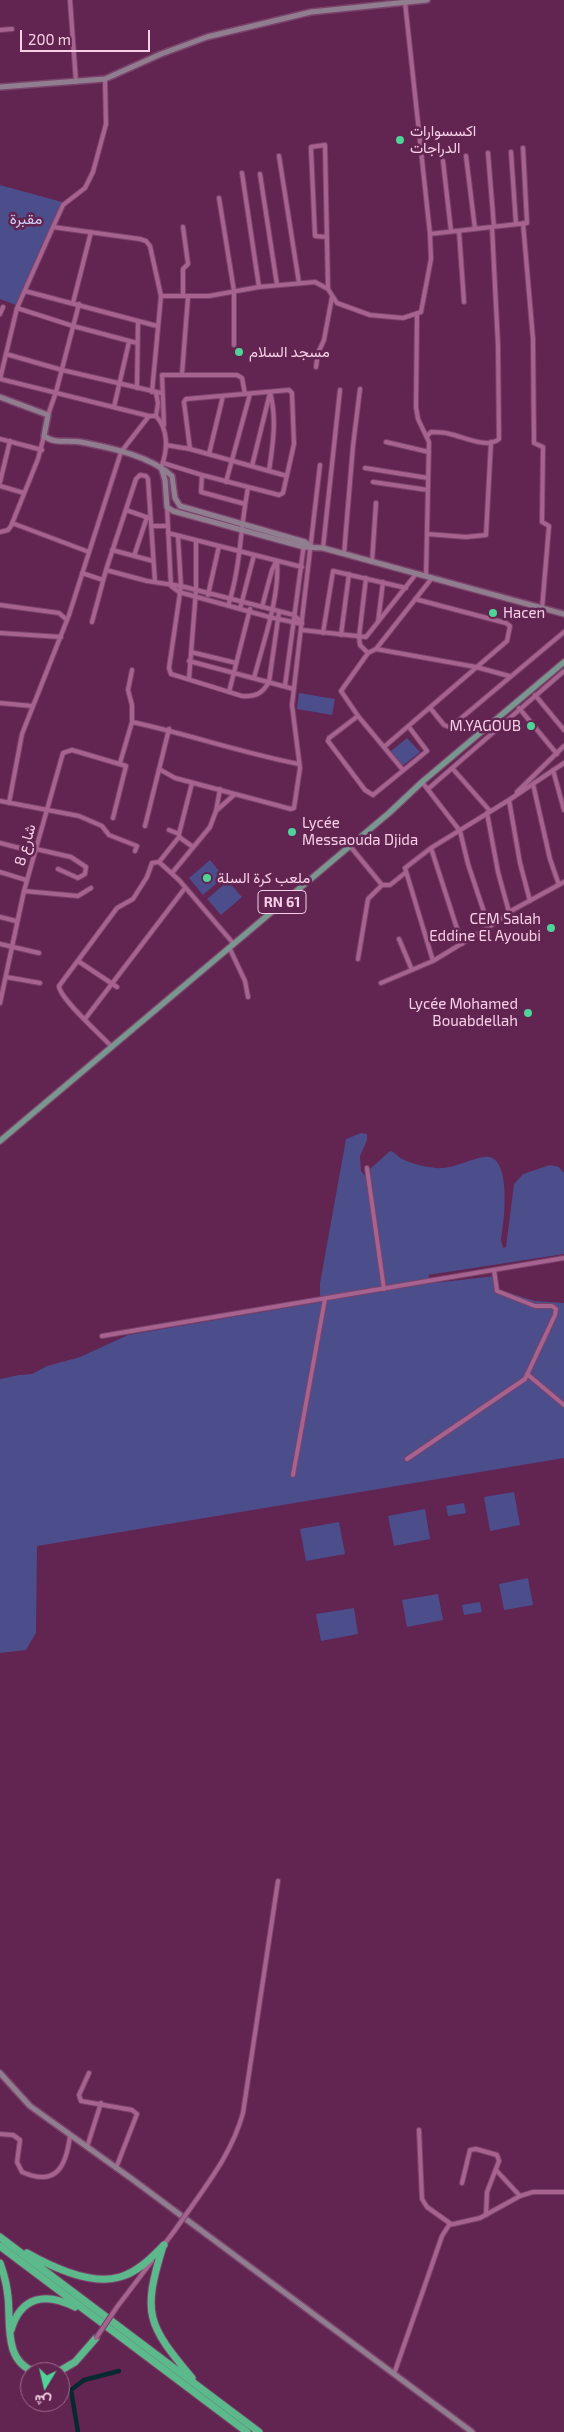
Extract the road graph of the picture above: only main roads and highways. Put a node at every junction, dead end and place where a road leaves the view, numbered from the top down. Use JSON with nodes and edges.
{"nodes":[{"id":1,"x":564,"y":662,"type":"edge"},
{"id":2,"x":0,"y":1142,"type":"edge"},
{"id":3,"x":0,"y":2237,"type":"edge"},
{"id":4,"x":9,"y":2243,"type":"junction"},
{"id":5,"x":0,"y":2246,"type":"edge"},
{"id":6,"x":0,"y":2263,"type":"edge"},
{"id":7,"x":94,"y":2316,"type":"junction"},
{"id":8,"x":10,"y":2335,"type":"junction"},
{"id":9,"x":96,"y":2338,"type":"road end"},
{"id":10,"x":21,"y":2362,"type":"edge"},
{"id":11,"x":70,"y":2365,"type":"edge"},
{"id":12,"x":200,"y":2388,"type":"junction"},
{"id":13,"x":247,"y":2432,"type":"edge"},
{"id":14,"x":259,"y":2432,"type":"edge"}],
"edges":[{"from":1,"to":2,"type":"main road","number":"RN 61"},
{"from":3,"to":4,"type":"highway"},
{"from":4,"to":12,"type":"highway"},
{"from":4,"to":12,"type":"highway"},
{"from":5,"to":7,"type":"highway"},
{"from":6,"to":8,"type":"highway"},
{"from":7,"to":8,"type":"highway"},
{"from":7,"to":13,"type":"highway"},
{"from":8,"to":10,"type":"highway"},
{"from":9,"to":11,"type":"highway"},
{"from":12,"to":14,"type":"highway"}]}
